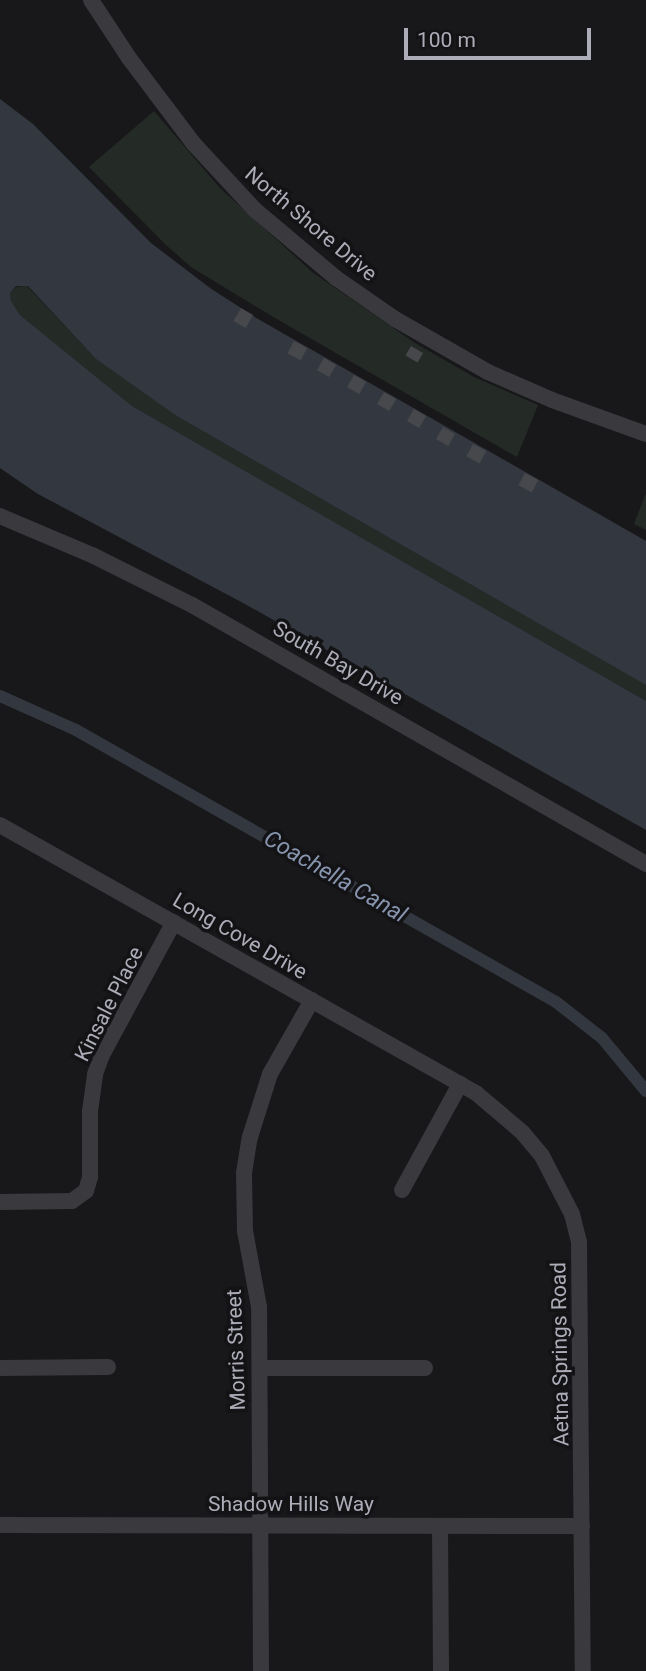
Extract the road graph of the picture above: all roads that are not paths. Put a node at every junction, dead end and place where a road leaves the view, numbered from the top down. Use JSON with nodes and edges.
{"nodes":[{"id":1,"x":90,"y":0,"type":"edge"},
{"id":2,"x":646,"y":434,"type":"edge"},
{"id":3,"x":0,"y":516,"type":"edge"},
{"id":4,"x":0,"y":825,"type":"edge"},
{"id":5,"x":646,"y":864,"type":"edge"},
{"id":6,"x":174,"y":922,"type":"junction"},
{"id":7,"x":312,"y":1000,"type":"junction"},
{"id":8,"x":460,"y":1084,"type":"junction"},
{"id":9,"x":402,"y":1190,"type":"dead end"},
{"id":10,"x":0,"y":1202,"type":"edge"},
{"id":11,"x":108,"y":1367,"type":"dead end"},
{"id":12,"x":0,"y":1368,"type":"edge"},
{"id":13,"x":260,"y":1368,"type":"junction"},
{"id":14,"x":425,"y":1368,"type":"dead end"},
{"id":15,"x":0,"y":1525,"type":"edge"},
{"id":16,"x":260,"y":1525,"type":"junction"},
{"id":17,"x":440,"y":1526,"type":"junction"},
{"id":18,"x":582,"y":1526,"type":"junction"},
{"id":19,"x":261,"y":1671,"type":"edge"},
{"id":20,"x":441,"y":1671,"type":"edge"},
{"id":21,"x":583,"y":1671,"type":"edge"}],
"edges":[{"from":1,"to":2,"type":"street","name":"North Shore Drive"},
{"from":3,"to":5,"type":"street","name":"South Bay Drive"},
{"from":4,"to":6,"type":"street","name":"Long Cove Drive"},
{"from":6,"to":7,"type":"street","name":"Long Cove Drive"},
{"from":6,"to":10,"type":"street","name":"Kinsale Place"},
{"from":7,"to":8,"type":"street","name":"Long Cove Drive"},
{"from":7,"to":13,"type":"street","name":"Morris Street"},
{"from":8,"to":9,"type":"street"},
{"from":8,"to":18,"type":"street","name":"Aetna Springs Road"},
{"from":11,"to":12,"type":"street"},
{"from":13,"to":14,"type":"street"},
{"from":13,"to":16,"type":"street","name":"Morris Street"},
{"from":15,"to":16,"type":"street","name":"Shadow Hills Way"},
{"from":16,"to":17,"type":"street","name":"Shadow Hills Way"},
{"from":16,"to":19,"type":"street","name":"Morris Street"},
{"from":17,"to":18,"type":"street","name":"Shadow Hills Way"},
{"from":17,"to":20,"type":"street"},
{"from":18,"to":21,"type":"street","name":"Aetna Springs Road"}]}
